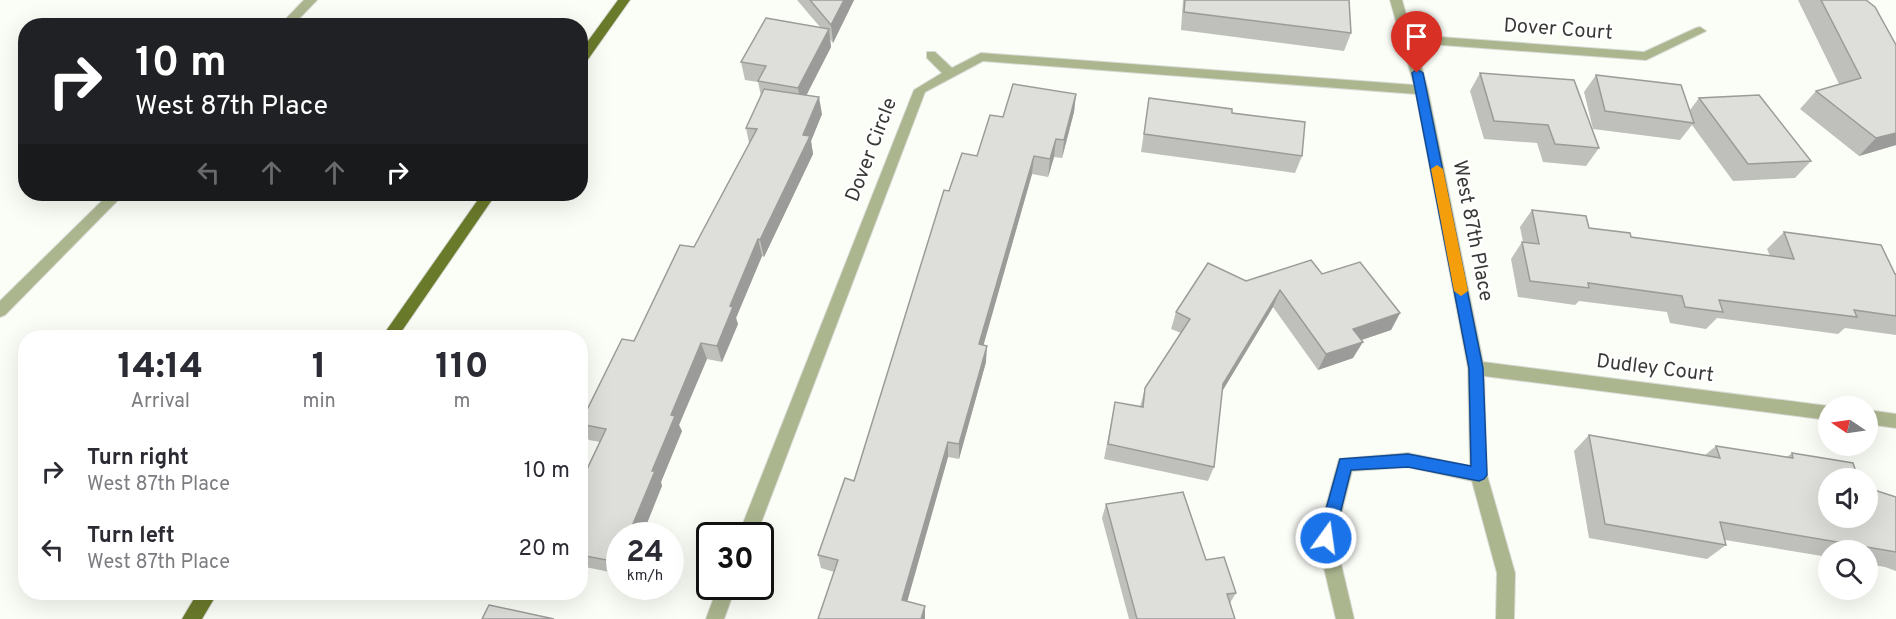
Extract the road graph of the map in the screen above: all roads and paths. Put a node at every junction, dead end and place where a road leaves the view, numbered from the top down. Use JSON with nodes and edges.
{"nodes":[{"id":1,"x":310,"y":0,"type":"edge"},
{"id":2,"x":624,"y":0,"type":"edge"},
{"id":3,"x":1396,"y":0,"type":"edge"},
{"id":4,"x":293,"y":18,"type":"edge"},
{"id":5,"x":1700,"y":31,"type":"dead end"},
{"id":6,"x":1408,"y":39,"type":"junction"},
{"id":7,"x":588,"y":51,"type":"edge"},
{"id":8,"x":931,"y":54,"type":"dead end"},
{"id":9,"x":950,"y":73,"type":"junction"},
{"id":10,"x":1422,"y":90,"type":"junction"},
{"id":11,"x":110,"y":201,"type":"edge"},
{"id":12,"x":484,"y":201,"type":"edge"},
{"id":13,"x":0,"y":311,"type":"edge"},
{"id":14,"x":394,"y":330,"type":"edge"},
{"id":15,"x":1476,"y":368,"type":"junction"},
{"id":16,"x":1818,"y":411,"type":"edge"},
{"id":17,"x":1878,"y":418,"type":"edge"},
{"id":18,"x":1896,"y":421,"type":"edge"},
{"id":19,"x":1479,"y":475,"type":"junction"},
{"id":20,"x":752,"y":522,"type":"edge"},
{"id":21,"x":204,"y":600,"type":"edge"},
{"id":22,"x":722,"y":600,"type":"edge"},
{"id":23,"x":191,"y":619,"type":"edge"},
{"id":24,"x":715,"y":619,"type":"edge"},
{"id":25,"x":1345,"y":619,"type":"edge"},
{"id":26,"x":1505,"y":619,"type":"edge"}],
"edges":[{"from":1,"to":4,"type":"street"},
{"from":2,"to":7,"type":"main road"},
{"from":3,"to":6,"type":"street","name":"West 87th Place"},
{"from":5,"to":6,"type":"street","name":"Dover Court"},
{"from":6,"to":10,"type":"street","name":"West 87th Place"},
{"from":8,"to":9,"type":"street"},
{"from":9,"to":10,"type":"street","name":"Dover Circle"},
{"from":9,"to":20,"type":"street","name":"Dover Circle"},
{"from":10,"to":15,"type":"street","name":"West 87th Place"},
{"from":11,"to":13,"type":"street"},
{"from":12,"to":14,"type":"main road"},
{"from":15,"to":16,"type":"street","name":"Dudley Court"},
{"from":15,"to":19,"type":"street","name":"West 87th Place"},
{"from":17,"to":18,"type":"street"},
{"from":19,"to":25,"type":"street"},
{"from":19,"to":26,"type":"street","name":"West 87th Place"},
{"from":21,"to":23,"type":"main road"},
{"from":22,"to":24,"type":"street"}]}
